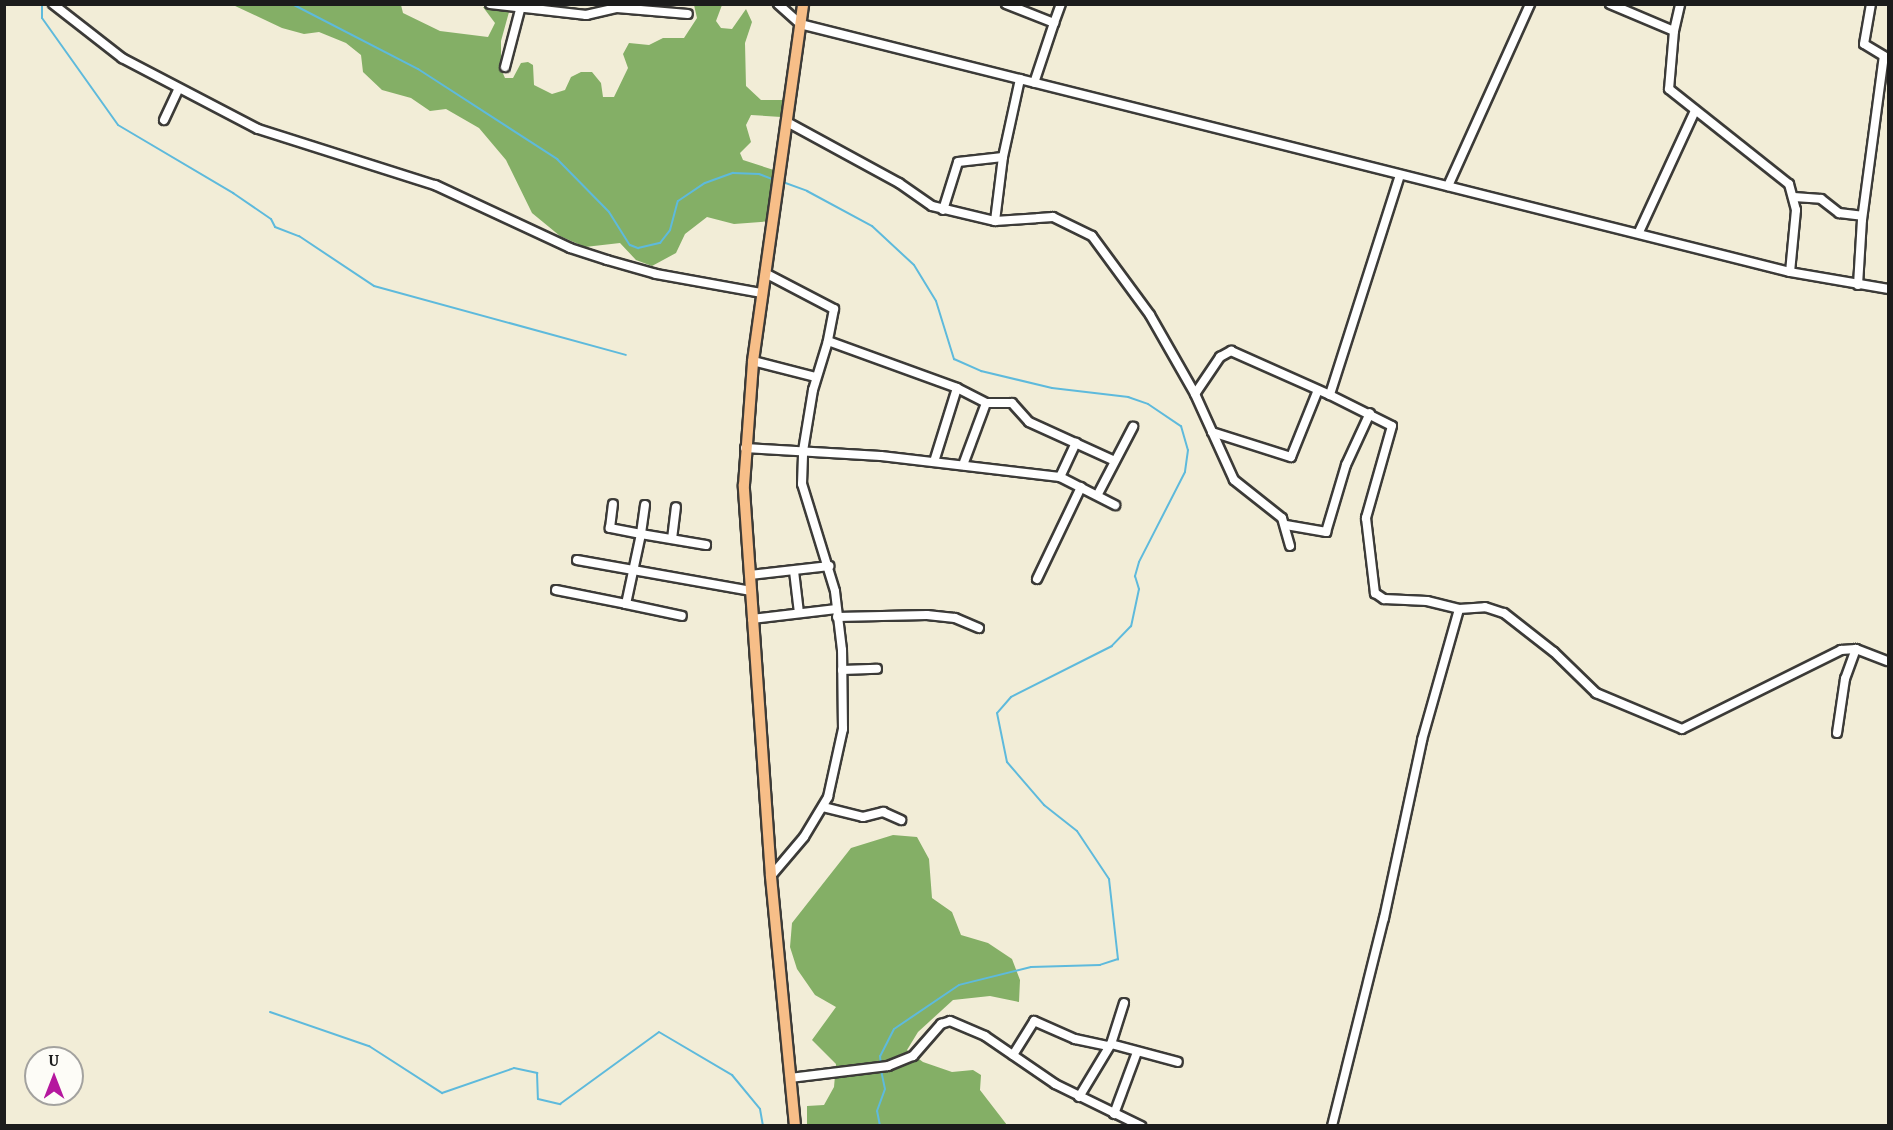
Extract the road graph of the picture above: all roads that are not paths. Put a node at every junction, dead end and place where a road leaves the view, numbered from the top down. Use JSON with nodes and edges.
{"nodes":[{"id":1,"x":53,"y":4,"type":"edge"},
{"id":2,"x":490,"y":4,"type":"edge"},
{"id":3,"x":778,"y":4,"type":"edge"},
{"id":4,"x":803,"y":4,"type":"edge"},
{"id":5,"x":1006,"y":4,"type":"edge"},
{"id":6,"x":1061,"y":4,"type":"edge"},
{"id":7,"x":1530,"y":4,"type":"edge"},
{"id":8,"x":1610,"y":4,"type":"edge"},
{"id":9,"x":1680,"y":4,"type":"edge"},
{"id":10,"x":1871,"y":4,"type":"edge"},
{"id":11,"x":618,"y":6,"type":"edge"},
{"id":12,"x":520,"y":10,"type":"junction"},
{"id":13,"x":688,"y":14,"type":"dead end"},
{"id":14,"x":1054,"y":23,"type":"junction"},
{"id":15,"x":800,"y":24,"type":"junction"},
{"id":16,"x":1674,"y":31,"type":"junction"},
{"id":17,"x":1886,"y":55,"type":"edge"},
{"id":18,"x":505,"y":67,"type":"dead end"},
{"id":19,"x":1020,"y":79,"type":"junction"},
{"id":20,"x":1034,"y":83,"type":"junction"},
{"id":21,"x":178,"y":90,"type":"junction"},
{"id":22,"x":1695,"y":111,"type":"junction"},
{"id":23,"x":164,"y":120,"type":"dead end"},
{"id":24,"x":787,"y":122,"type":"junction"},
{"id":25,"x":1004,"y":157,"type":"junction"},
{"id":26,"x":1401,"y":175,"type":"junction"},
{"id":27,"x":1448,"y":186,"type":"junction"},
{"id":28,"x":1794,"y":196,"type":"junction"},
{"id":29,"x":943,"y":210,"type":"junction"},
{"id":30,"x":1863,"y":216,"type":"junction"},
{"id":31,"x":995,"y":221,"type":"junction"},
{"id":32,"x":1639,"y":232,"type":"junction"},
{"id":33,"x":1790,"y":272,"type":"junction"},
{"id":34,"x":765,"y":273,"type":"junction"},
{"id":35,"x":1858,"y":285,"type":"junction"},
{"id":36,"x":1888,"y":289,"type":"edge"},
{"id":37,"x":762,"y":293,"type":"junction"},
{"id":38,"x":828,"y":341,"type":"junction"},
{"id":39,"x":753,"y":362,"type":"junction"},
{"id":40,"x":816,"y":377,"type":"junction"},
{"id":41,"x":957,"y":388,"type":"junction"},
{"id":42,"x":1318,"y":390,"type":"junction"},
{"id":43,"x":1195,"y":394,"type":"junction"},
{"id":44,"x":1330,"y":395,"type":"junction"},
{"id":45,"x":986,"y":403,"type":"junction"},
{"id":46,"x":1370,"y":413,"type":"junction"},
{"id":47,"x":1133,"y":427,"type":"dead end"},
{"id":48,"x":1212,"y":432,"type":"junction"},
{"id":49,"x":1076,"y":442,"type":"junction"},
{"id":50,"x":745,"y":448,"type":"junction"},
{"id":51,"x":803,"y":451,"type":"junction"},
{"id":52,"x":1115,"y":461,"type":"junction"},
{"id":53,"x":934,"y":462,"type":"junction"},
{"id":54,"x":963,"y":465,"type":"junction"},
{"id":55,"x":1060,"y":477,"type":"junction"},
{"id":56,"x":1081,"y":487,"type":"junction"},
{"id":57,"x":1098,"y":494,"type":"junction"},
{"id":58,"x":613,"y":504,"type":"dead end"},
{"id":59,"x":645,"y":505,"type":"dead end"},
{"id":60,"x":1115,"y":505,"type":"dead end"},
{"id":61,"x":676,"y":507,"type":"dead end"},
{"id":62,"x":1286,"y":525,"type":"junction"},
{"id":63,"x":640,"y":534,"type":"junction"},
{"id":64,"x":672,"y":539,"type":"junction"},
{"id":65,"x":706,"y":545,"type":"dead end"},
{"id":66,"x":1290,"y":546,"type":"dead end"},
{"id":67,"x":577,"y":560,"type":"dead end"},
{"id":68,"x":830,"y":566,"type":"junction"},
{"id":69,"x":794,"y":571,"type":"junction"},
{"id":70,"x":634,"y":572,"type":"junction"},
{"id":71,"x":750,"y":575,"type":"junction"},
{"id":72,"x":1037,"y":579,"type":"dead end"},
{"id":73,"x":556,"y":590,"type":"dead end"},
{"id":74,"x":751,"y":591,"type":"junction"},
{"id":75,"x":626,"y":604,"type":"junction"},
{"id":76,"x":1459,"y":609,"type":"junction"},
{"id":77,"x":799,"y":613,"type":"junction"},
{"id":78,"x":836,"y":613,"type":"junction"},
{"id":79,"x":682,"y":616,"type":"dead end"},
{"id":80,"x":752,"y":619,"type":"junction"},
{"id":81,"x":979,"y":628,"type":"dead end"},
{"id":82,"x":1856,"y":650,"type":"junction"},
{"id":83,"x":1888,"y":661,"type":"edge"},
{"id":84,"x":877,"y":669,"type":"dead end"},
{"id":85,"x":842,"y":670,"type":"junction"},
{"id":86,"x":1837,"y":733,"type":"dead end"},
{"id":87,"x":824,"y":807,"type":"junction"},
{"id":88,"x":902,"y":820,"type":"dead end"},
{"id":89,"x":771,"y":876,"type":"junction"},
{"id":90,"x":1124,"y":1003,"type":"dead end"},
{"id":91,"x":1109,"y":1045,"type":"junction"},
{"id":92,"x":1137,"y":1052,"type":"junction"},
{"id":93,"x":1013,"y":1055,"type":"junction"},
{"id":94,"x":1178,"y":1062,"type":"dead end"},
{"id":95,"x":790,"y":1078,"type":"junction"},
{"id":96,"x":1078,"y":1097,"type":"junction"},
{"id":97,"x":1114,"y":1114,"type":"junction"},
{"id":98,"x":795,"y":1125,"type":"edge"},
{"id":99,"x":1141,"y":1125,"type":"edge"},
{"id":100,"x":1332,"y":1125,"type":"edge"}],
"edges":[{"from":1,"to":21,"type":"street"},
{"from":2,"to":12,"type":"street"},
{"from":3,"to":15,"type":"street"},
{"from":4,"to":15,"type":"main road"},
{"from":5,"to":14,"type":"street"},
{"from":6,"to":14,"type":"street"},
{"from":7,"to":27,"type":"street"},
{"from":8,"to":16,"type":"street"},
{"from":9,"to":16,"type":"street"},
{"from":10,"to":17,"type":"street"},
{"from":11,"to":12,"type":"street"},
{"from":11,"to":13,"type":"street"},
{"from":12,"to":18,"type":"street"},
{"from":14,"to":20,"type":"street"},
{"from":15,"to":19,"type":"street"},
{"from":15,"to":24,"type":"main road"},
{"from":16,"to":22,"type":"street"},
{"from":17,"to":30,"type":"street"},
{"from":19,"to":20,"type":"street"},
{"from":19,"to":25,"type":"street"},
{"from":20,"to":26,"type":"street"},
{"from":21,"to":23,"type":"street"},
{"from":21,"to":37,"type":"street"},
{"from":22,"to":28,"type":"street"},
{"from":22,"to":32,"type":"street"},
{"from":24,"to":29,"type":"street"},
{"from":24,"to":34,"type":"main road"},
{"from":25,"to":29,"type":"street"},
{"from":25,"to":31,"type":"street"},
{"from":26,"to":27,"type":"street"},
{"from":26,"to":44,"type":"street"},
{"from":27,"to":32,"type":"street"},
{"from":28,"to":30,"type":"street"},
{"from":28,"to":33,"type":"street"},
{"from":29,"to":31,"type":"street"},
{"from":30,"to":35,"type":"street"},
{"from":31,"to":43,"type":"street"},
{"from":32,"to":33,"type":"street"},
{"from":33,"to":35,"type":"street"},
{"from":34,"to":37,"type":"main road"},
{"from":34,"to":38,"type":"street"},
{"from":35,"to":36,"type":"street"},
{"from":37,"to":39,"type":"main road"},
{"from":38,"to":40,"type":"street"},
{"from":38,"to":41,"type":"street"},
{"from":39,"to":40,"type":"street"},
{"from":39,"to":50,"type":"main road"},
{"from":40,"to":51,"type":"street"},
{"from":41,"to":45,"type":"street"},
{"from":41,"to":53,"type":"street"},
{"from":42,"to":43,"type":"street"},
{"from":42,"to":44,"type":"street"},
{"from":42,"to":48,"type":"street"},
{"from":43,"to":48,"type":"street"},
{"from":44,"to":46,"type":"street"},
{"from":45,"to":49,"type":"street"},
{"from":45,"to":54,"type":"street"},
{"from":46,"to":62,"type":"street"},
{"from":46,"to":76,"type":"street"},
{"from":47,"to":52,"type":"street"},
{"from":48,"to":62,"type":"street"},
{"from":49,"to":52,"type":"street"},
{"from":49,"to":55,"type":"street"},
{"from":50,"to":51,"type":"street"},
{"from":50,"to":71,"type":"main road"},
{"from":51,"to":53,"type":"street"},
{"from":51,"to":68,"type":"street"},
{"from":52,"to":57,"type":"street"},
{"from":53,"to":54,"type":"street"},
{"from":54,"to":55,"type":"street"},
{"from":55,"to":56,"type":"street"},
{"from":56,"to":57,"type":"street"},
{"from":56,"to":72,"type":"street"},
{"from":57,"to":60,"type":"street"},
{"from":58,"to":63,"type":"street"},
{"from":59,"to":63,"type":"street"},
{"from":61,"to":64,"type":"street"},
{"from":62,"to":66,"type":"street"},
{"from":63,"to":64,"type":"street"},
{"from":63,"to":70,"type":"street"},
{"from":64,"to":65,"type":"street"},
{"from":67,"to":70,"type":"street"},
{"from":68,"to":69,"type":"street"},
{"from":68,"to":78,"type":"street"},
{"from":69,"to":71,"type":"street"},
{"from":69,"to":77,"type":"street"},
{"from":70,"to":74,"type":"street"},
{"from":70,"to":75,"type":"street"},
{"from":71,"to":74,"type":"main road"},
{"from":73,"to":75,"type":"street"},
{"from":74,"to":80,"type":"main road"},
{"from":75,"to":79,"type":"street"},
{"from":76,"to":82,"type":"street"},
{"from":76,"to":100,"type":"street"},
{"from":77,"to":78,"type":"street"},
{"from":77,"to":80,"type":"street"},
{"from":78,"to":81,"type":"street"},
{"from":78,"to":85,"type":"street"},
{"from":80,"to":89,"type":"main road"},
{"from":82,"to":83,"type":"street"},
{"from":82,"to":86,"type":"street"},
{"from":84,"to":85,"type":"street"},
{"from":85,"to":87,"type":"street"},
{"from":87,"to":88,"type":"street"},
{"from":87,"to":89,"type":"street"},
{"from":89,"to":95,"type":"main road"},
{"from":90,"to":91,"type":"street"},
{"from":91,"to":92,"type":"street"},
{"from":91,"to":93,"type":"street"},
{"from":91,"to":96,"type":"street"},
{"from":92,"to":94,"type":"street"},
{"from":92,"to":97,"type":"street"},
{"from":93,"to":95,"type":"street"},
{"from":93,"to":96,"type":"street"},
{"from":95,"to":98,"type":"main road"},
{"from":96,"to":97,"type":"street"},
{"from":97,"to":99,"type":"street"}]}
